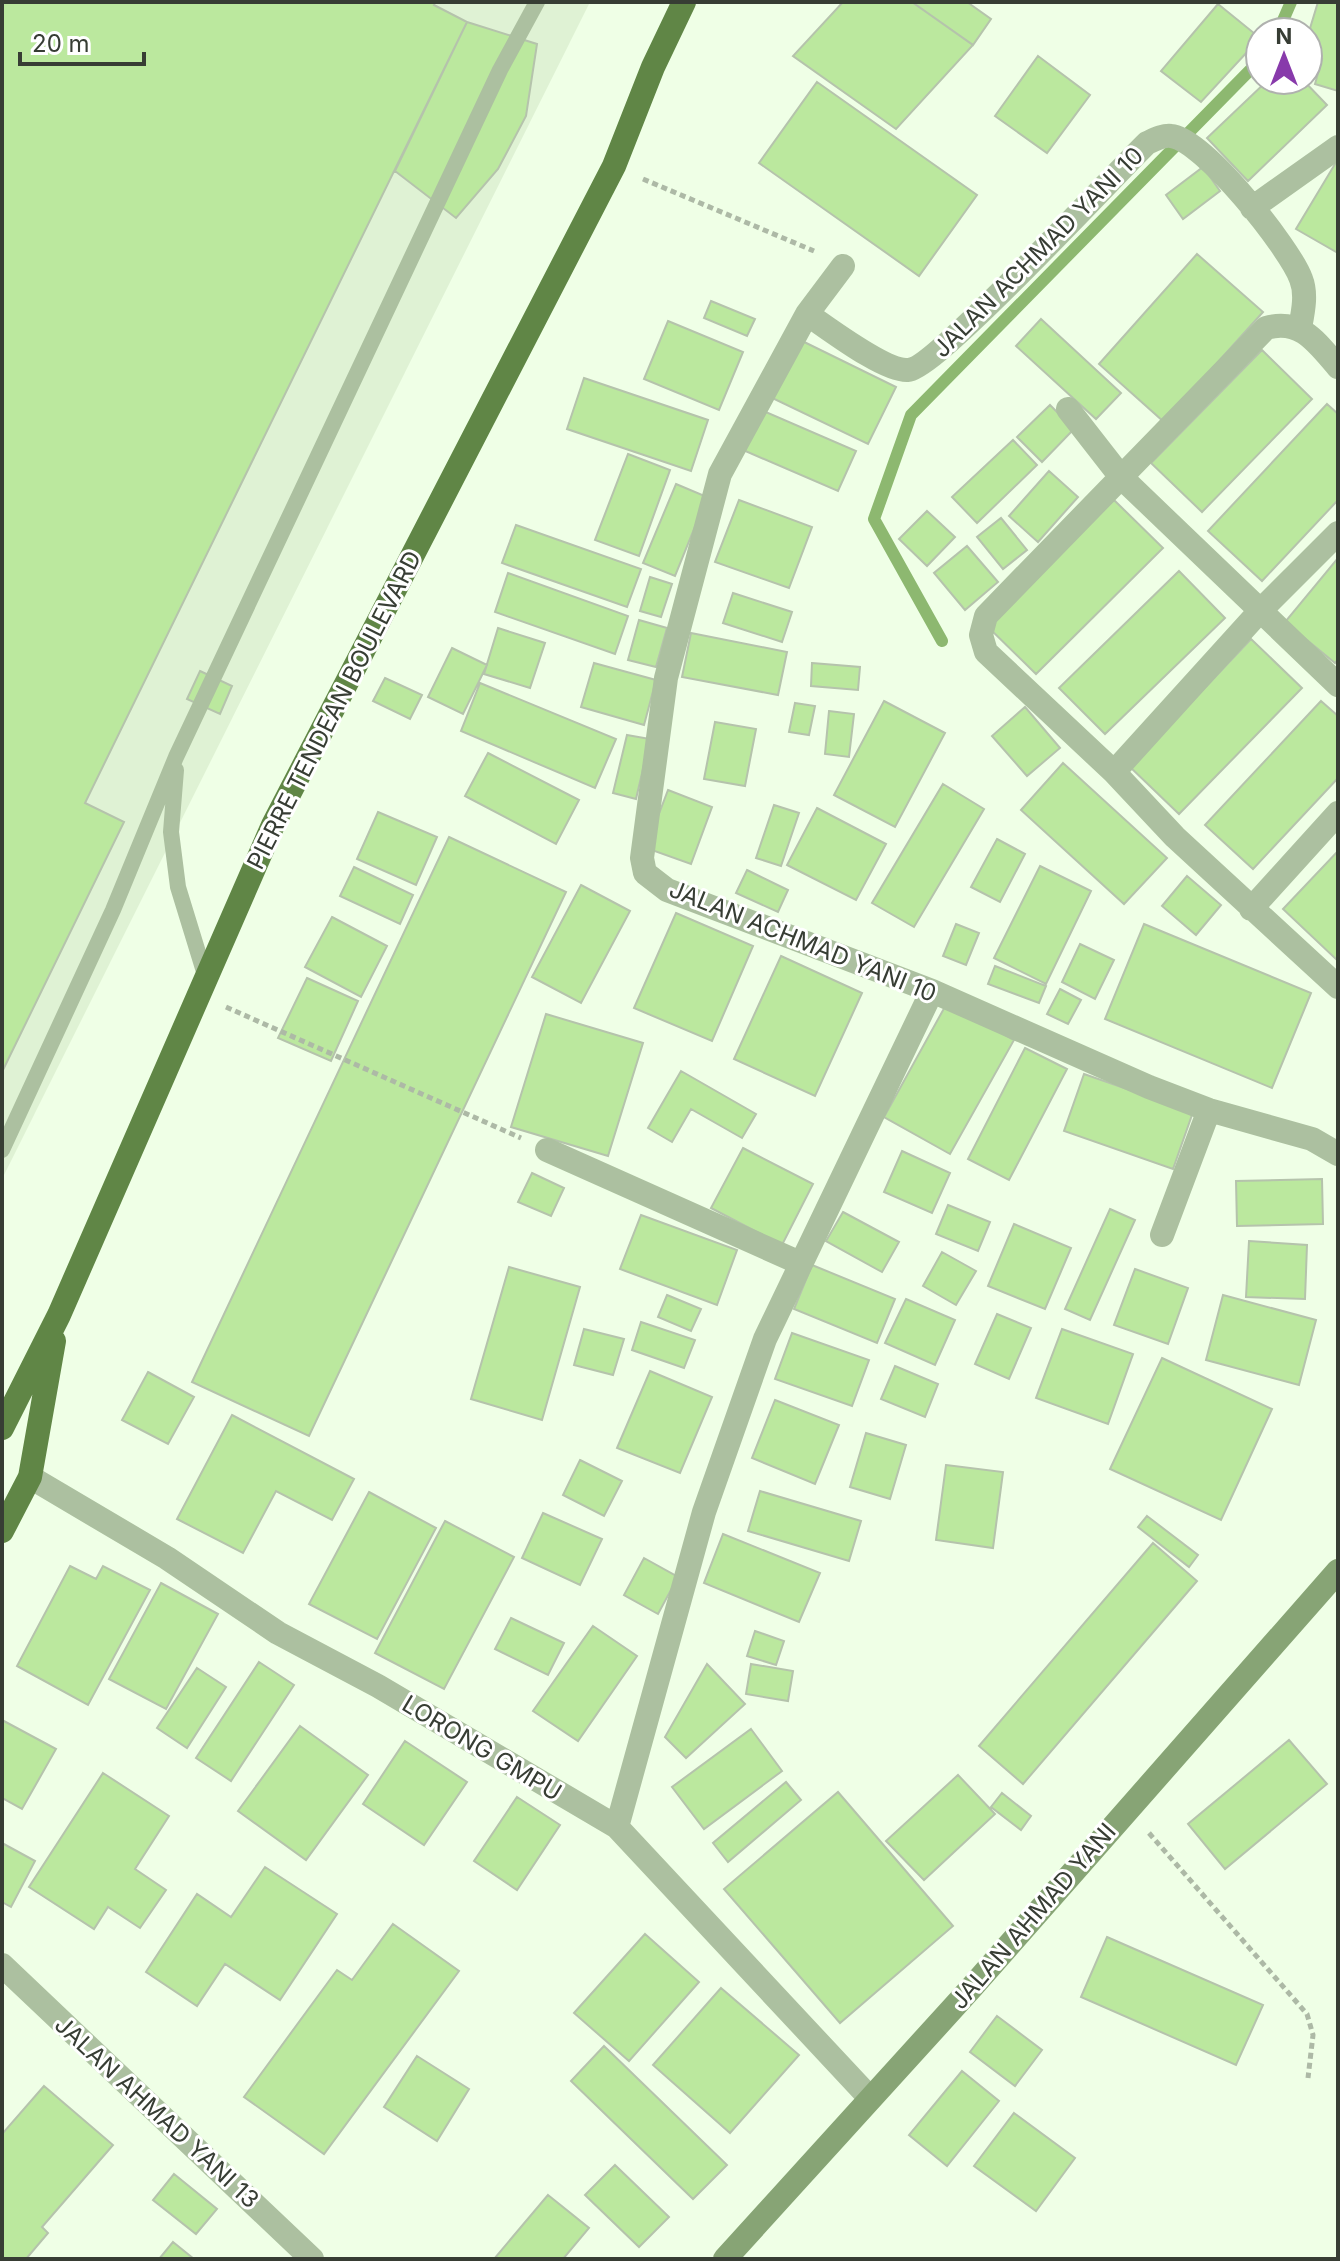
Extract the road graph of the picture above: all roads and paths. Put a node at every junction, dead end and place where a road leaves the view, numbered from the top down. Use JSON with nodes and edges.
{"nodes":[{"id":1,"x":537,"y":2,"type":"edge"},
{"id":2,"x":684,"y":2,"type":"edge"},
{"id":3,"x":1338,"y":147,"type":"edge"},
{"id":4,"x":614,"y":166,"type":"junction"},
{"id":5,"x":1252,"y":208,"type":"junction"},
{"id":6,"x":840,"y":270,"type":"joint"},
{"id":7,"x":807,"y":314,"type":"junction"},
{"id":8,"x":1300,"y":328,"type":"junction"},
{"id":9,"x":1338,"y":367,"type":"edge"},
{"id":10,"x":1068,"y":409,"type":"dead end"},
{"id":11,"x":1121,"y":477,"type":"junction"},
{"id":12,"x":1338,"y":533,"type":"edge"},
{"id":13,"x":1259,"y":612,"type":"junction"},
{"id":14,"x":1338,"y":685,"type":"edge"},
{"id":15,"x":176,"y":757,"type":"junction"},
{"id":16,"x":1114,"y":772,"type":"junction"},
{"id":17,"x":1338,"y":813,"type":"edge"},
{"id":18,"x":1251,"y":909,"type":"junction"},
{"id":19,"x":201,"y":985,"type":"junction"},
{"id":20,"x":1338,"y":987,"type":"edge"},
{"id":21,"x":932,"y":991,"type":"junction"},
{"id":22,"x":1209,"y":1110,"type":"junction"},
{"id":23,"x":2,"y":1150,"type":"edge"},
{"id":24,"x":547,"y":1150,"type":"joint"},
{"id":25,"x":1338,"y":1154,"type":"edge"},
{"id":26,"x":1162,"y":1235,"type":"dead end"},
{"id":27,"x":800,"y":1263,"type":"junction"},
{"id":28,"x":59,"y":1315,"type":"junction"},
{"id":29,"x":2,"y":1428,"type":"edge"},
{"id":30,"x":30,"y":1477,"type":"junction"},
{"id":31,"x":2,"y":1531,"type":"edge"},
{"id":32,"x":1338,"y":1571,"type":"edge"},
{"id":33,"x":1127,"y":1808,"type":"junction"},
{"id":34,"x":617,"y":1827,"type":"junction"},
{"id":35,"x":2,"y":1965,"type":"edge"},
{"id":36,"x":1308,"y":2078,"type":"dead end"},
{"id":37,"x":870,"y":2098,"type":"junction"},
{"id":38,"x":312,"y":2259,"type":"edge"},
{"id":39,"x":725,"y":2259,"type":"edge"}],
"edges":[{"from":1,"to":15,"type":"lane"},
{"from":2,"to":4,"type":"highway","name":"PIERRE TENDEAN BOULEVARD"},
{"from":3,"to":5,"type":"street"},
{"from":4,"to":6,"type":"path"},
{"from":4,"to":19,"type":"highway","name":"PIERRE TENDEAN BOULEVARD"},
{"from":5,"to":7,"type":"street","name":"JALAN ACHMAD YANI 10"},
{"from":5,"to":8,"type":"street","name":"JALAN ACHMAD YANI 10"},
{"from":6,"to":7,"type":"street"},
{"from":7,"to":21,"type":"street","name":"JALAN ACHMAD YANI 10"},
{"from":8,"to":9,"type":"street"},
{"from":8,"to":11,"type":"street"},
{"from":10,"to":11,"type":"street"},
{"from":11,"to":13,"type":"street"},
{"from":11,"to":16,"type":"street"},
{"from":12,"to":13,"type":"street"},
{"from":13,"to":14,"type":"street"},
{"from":13,"to":16,"type":"street"},
{"from":15,"to":19,"type":"lane"},
{"from":15,"to":23,"type":"lane"},
{"from":16,"to":18,"type":"street"},
{"from":17,"to":18,"type":"street"},
{"from":18,"to":20,"type":"street"},
{"from":19,"to":24,"type":"path"},
{"from":19,"to":28,"type":"highway","name":"PIERRE TENDEAN BOULEVARD"},
{"from":21,"to":22,"type":"street","name":"JALAN ACHMAD YANI 10"},
{"from":21,"to":27,"type":"street"},
{"from":22,"to":25,"type":"street","name":"JALAN ACHMAD YANI 10"},
{"from":22,"to":26,"type":"street"},
{"from":24,"to":27,"type":"street"},
{"from":27,"to":34,"type":"street"},
{"from":28,"to":29,"type":"highway","name":"PIERRE TENDEAN BOULEVARD"},
{"from":28,"to":30,"type":"highway"},
{"from":30,"to":31,"type":"highway"},
{"from":30,"to":34,"type":"street","name":"LORONG GMPU"},
{"from":32,"to":33,"type":"main road","name":"JALAN AHMAD YANI"},
{"from":33,"to":36,"type":"path"},
{"from":33,"to":37,"type":"main road","name":"JALAN AHMAD YANI"},
{"from":34,"to":37,"type":"street","name":"LORONG GMPU"},
{"from":35,"to":38,"type":"street","name":"JALAN AHMAD YANI 13"},
{"from":37,"to":39,"type":"main road","name":"JALAN AHMAD YANI"}]}
